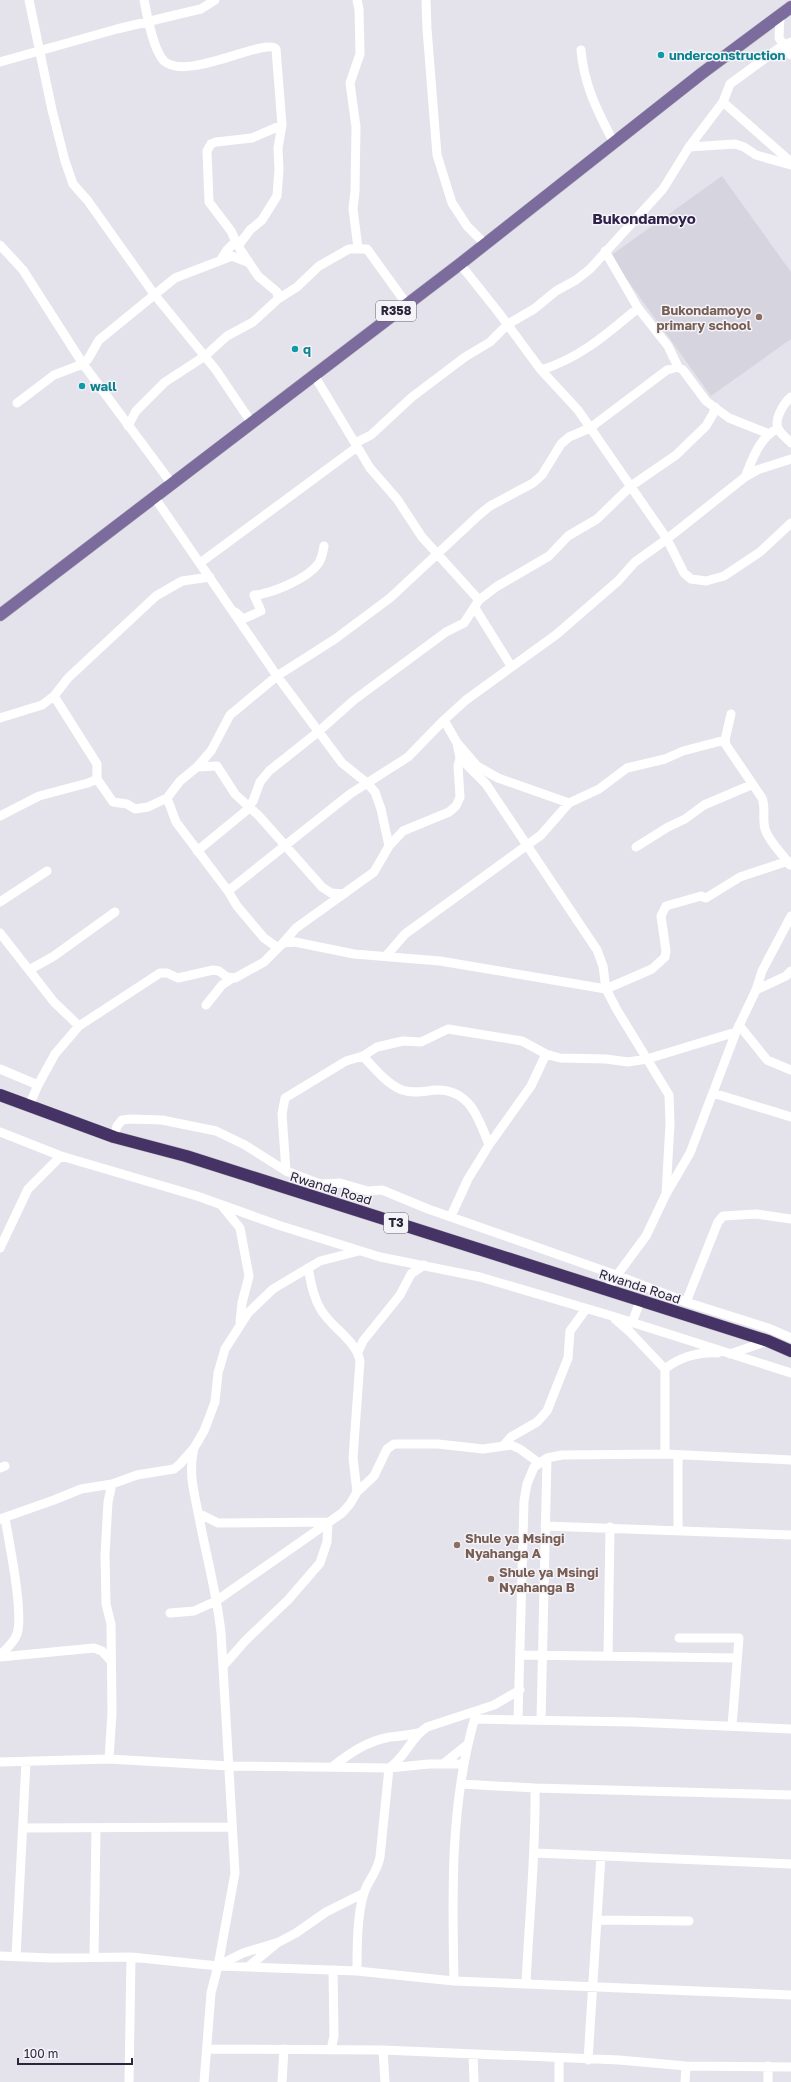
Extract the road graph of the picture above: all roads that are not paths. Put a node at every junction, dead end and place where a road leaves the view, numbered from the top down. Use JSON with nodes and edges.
{"nodes":[{"id":1,"x":29,"y":0,"type":"edge"},
{"id":2,"x":144,"y":0,"type":"edge"},
{"id":3,"x":215,"y":0,"type":"edge"},
{"id":4,"x":357,"y":0,"type":"edge"},
{"id":5,"x":426,"y":0,"type":"edge"},
{"id":6,"x":791,"y":7,"type":"edge"},
{"id":7,"x":780,"y":15,"type":"junction"},
{"id":8,"x":149,"y":21,"type":"junction"},
{"id":9,"x":787,"y":44,"type":"edge"},
{"id":10,"x":581,"y":50,"type":"dead end"},
{"id":11,"x":41,"y":52,"type":"junction"},
{"id":12,"x":791,"y":55,"type":"edge"},
{"id":13,"x":0,"y":62,"type":"edge"},
{"id":14,"x":723,"y":102,"type":"junction"},
{"id":15,"x":282,"y":125,"type":"junction"},
{"id":16,"x":614,"y":143,"type":"junction"},
{"id":17,"x":690,"y":147,"type":"junction"},
{"id":18,"x":791,"y":163,"type":"edge"},
{"id":19,"x":237,"y":243,"type":"junction"},
{"id":20,"x":485,"y":244,"type":"junction"},
{"id":21,"x":0,"y":245,"type":"edge"},
{"id":22,"x":358,"y":248,"type":"junction"},
{"id":23,"x":605,"y":251,"type":"junction"},
{"id":24,"x":222,"y":258,"type":"junction"},
{"id":25,"x":247,"y":262,"type":"junction"},
{"id":26,"x":460,"y":264,"type":"junction"},
{"id":27,"x":154,"y":294,"type":"junction"},
{"id":28,"x":277,"y":295,"type":"junction"},
{"id":29,"x":406,"y":303,"type":"junction"},
{"id":30,"x":638,"y":308,"type":"junction"},
{"id":31,"x":508,"y":324,"type":"junction"},
{"id":32,"x":205,"y":356,"type":"junction"},
{"id":33,"x":83,"y":364,"type":"junction"},
{"id":34,"x":678,"y":367,"type":"junction"},
{"id":35,"x":541,"y":370,"type":"junction"},
{"id":36,"x":314,"y":375,"type":"junction"},
{"id":37,"x":791,"y":397,"type":"edge"},
{"id":38,"x":17,"y":403,"type":"dead end"},
{"id":39,"x":715,"y":407,"type":"junction"},
{"id":40,"x":251,"y":422,"type":"junction"},
{"id":41,"x":128,"y":426,"type":"junction"},
{"id":42,"x":590,"y":428,"type":"junction"},
{"id":43,"x":778,"y":428,"type":"junction"},
{"id":44,"x":767,"y":433,"type":"junction"},
{"id":45,"x":791,"y":442,"type":"edge"},
{"id":46,"x":356,"y":445,"type":"junction"},
{"id":47,"x":791,"y":459,"type":"edge"},
{"id":48,"x":745,"y":476,"type":"junction"},
{"id":49,"x":172,"y":484,"type":"junction"},
{"id":50,"x":631,"y":486,"type":"junction"},
{"id":51,"x":155,"y":498,"type":"junction"},
{"id":52,"x":791,"y":523,"type":"edge"},
{"id":53,"x":668,"y":539,"type":"junction"},
{"id":54,"x":324,"y":546,"type":"dead end"},
{"id":55,"x":437,"y":554,"type":"junction"},
{"id":56,"x":200,"y":563,"type":"junction"},
{"id":57,"x":210,"y":577,"type":"junction"},
{"id":58,"x":477,"y":604,"type":"junction"},
{"id":59,"x":230,"y":608,"type":"junction"},
{"id":60,"x":0,"y":615,"type":"edge"},
{"id":61,"x":511,"y":666,"type":"junction"},
{"id":62,"x":277,"y":676,"type":"junction"},
{"id":63,"x":54,"y":696,"type":"junction"},
{"id":64,"x":731,"y":714,"type":"dead end"},
{"id":65,"x":0,"y":718,"type":"edge"},
{"id":66,"x":444,"y":720,"type":"junction"},
{"id":67,"x":318,"y":732,"type":"junction"},
{"id":68,"x":725,"y":740,"type":"junction"},
{"id":69,"x":457,"y":742,"type":"junction"},
{"id":70,"x":460,"y":758,"type":"junction"},
{"id":71,"x":197,"y":767,"type":"junction"},
{"id":72,"x":97,"y":778,"type":"junction"},
{"id":73,"x":366,"y":783,"type":"junction"},
{"id":74,"x":751,"y":784,"type":"junction"},
{"id":75,"x":166,"y":798,"type":"junction"},
{"id":76,"x":569,"y":803,"type":"junction"},
{"id":77,"x":250,"y":806,"type":"junction"},
{"id":78,"x":0,"y":816,"type":"edge"},
{"id":79,"x":528,"y":844,"type":"junction"},
{"id":80,"x":389,"y":846,"type":"junction"},
{"id":81,"x":285,"y":847,"type":"junction"},
{"id":82,"x":636,"y":847,"type":"dead end"},
{"id":83,"x":197,"y":851,"type":"junction"},
{"id":84,"x":789,"y":864,"type":"edge"},
{"id":85,"x":47,"y":871,"type":"dead end"},
{"id":86,"x":228,"y":891,"type":"junction"},
{"id":87,"x":344,"y":894,"type":"junction"},
{"id":88,"x":0,"y":902,"type":"edge"},
{"id":89,"x":115,"y":912,"type":"dead end"},
{"id":90,"x":791,"y":916,"type":"edge"},
{"id":91,"x":0,"y":932,"type":"edge"},
{"id":92,"x":280,"y":945,"type":"junction"},
{"id":93,"x":386,"y":956,"type":"junction"},
{"id":94,"x":29,"y":970,"type":"junction"},
{"id":95,"x":791,"y":972,"type":"edge"},
{"id":96,"x":231,"y":979,"type":"junction"},
{"id":97,"x":606,"y":989,"type":"junction"},
{"id":98,"x":756,"y":990,"type":"junction"},
{"id":99,"x":206,"y":1005,"type":"dead end"},
{"id":100,"x":79,"y":1026,"type":"junction"},
{"id":101,"x":738,"y":1029,"type":"junction"},
{"id":102,"x":546,"y":1054,"type":"junction"},
{"id":103,"x":363,"y":1056,"type":"junction"},
{"id":104,"x":647,"y":1059,"type":"junction"},
{"id":105,"x":0,"y":1069,"type":"edge"},
{"id":106,"x":791,"y":1070,"type":"edge"},
{"id":107,"x":38,"y":1085,"type":"junction"},
{"id":108,"x":713,"y":1094,"type":"junction"},
{"id":109,"x":0,"y":1095,"type":"edge"},
{"id":110,"x":30,"y":1106,"type":"junction"},
{"id":111,"x":791,"y":1117,"type":"edge"},
{"id":112,"x":0,"y":1132,"type":"edge"},
{"id":113,"x":114,"y":1137,"type":"junction"},
{"id":114,"x":489,"y":1145,"type":"junction"},
{"id":115,"x":61,"y":1156,"type":"junction"},
{"id":116,"x":286,"y":1171,"type":"junction"},
{"id":117,"x":666,"y":1194,"type":"junction"},
{"id":118,"x":221,"y":1205,"type":"junction"},
{"id":119,"x":451,"y":1216,"type":"junction"},
{"id":120,"x":791,"y":1219,"type":"edge"},
{"id":121,"x":0,"y":1248,"type":"edge"},
{"id":122,"x":360,"y":1251,"type":"junction"},
{"id":123,"x":424,"y":1265,"type":"junction"},
{"id":124,"x":308,"y":1268,"type":"junction"},
{"id":125,"x":616,"y":1274,"type":"junction"},
{"id":126,"x":606,"y":1290,"type":"junction"},
{"id":127,"x":640,"y":1301,"type":"junction"},
{"id":128,"x":686,"y":1302,"type":"junction"},
{"id":129,"x":586,"y":1309,"type":"junction"},
{"id":130,"x":612,"y":1316,"type":"junction"},
{"id":131,"x":240,"y":1322,"type":"junction"},
{"id":132,"x":632,"y":1323,"type":"junction"},
{"id":133,"x":791,"y":1338,"type":"edge"},
{"id":134,"x":768,"y":1341,"type":"junction"},
{"id":135,"x":791,"y":1350,"type":"edge"},
{"id":136,"x":358,"y":1352,"type":"junction"},
{"id":137,"x":732,"y":1354,"type":"junction"},
{"id":138,"x":665,"y":1369,"type":"junction"},
{"id":139,"x":791,"y":1373,"type":"edge"},
{"id":140,"x":504,"y":1445,"type":"junction"},
{"id":141,"x":194,"y":1448,"type":"junction"},
{"id":142,"x":664,"y":1454,"type":"junction"},
{"id":143,"x":678,"y":1455,"type":"junction"},
{"id":144,"x":546,"y":1458,"type":"junction"},
{"id":145,"x":791,"y":1460,"type":"edge"},
{"id":146,"x":539,"y":1464,"type":"junction"},
{"id":147,"x":112,"y":1484,"type":"junction"},
{"id":148,"x":356,"y":1492,"type":"junction"},
{"id":149,"x":198,"y":1513,"type":"junction"},
{"id":150,"x":3,"y":1518,"type":"edge"},
{"id":151,"x":328,"y":1522,"type":"junction"},
{"id":152,"x":545,"y":1526,"type":"junction"},
{"id":153,"x":610,"y":1527,"type":"junction"},
{"id":154,"x":678,"y":1530,"type":"junction"},
{"id":155,"x":791,"y":1535,"type":"edge"},
{"id":156,"x":216,"y":1601,"type":"junction"},
{"id":157,"x":170,"y":1613,"type":"dead end"},
{"id":158,"x":679,"y":1638,"type":"dead end"},
{"id":159,"x":520,"y":1655,"type":"junction"},
{"id":160,"x":542,"y":1655,"type":"junction"},
{"id":161,"x":0,"y":1656,"type":"edge"},
{"id":162,"x":608,"y":1656,"type":"junction"},
{"id":163,"x":737,"y":1658,"type":"junction"},
{"id":164,"x":111,"y":1661,"type":"junction"},
{"id":165,"x":224,"y":1665,"type":"junction"},
{"id":166,"x":520,"y":1690,"type":"junction"},
{"id":167,"x":476,"y":1715,"type":"junction"},
{"id":168,"x":518,"y":1719,"type":"junction"},
{"id":169,"x":541,"y":1720,"type":"junction"},
{"id":170,"x":732,"y":1726,"type":"junction"},
{"id":171,"x":791,"y":1729,"type":"edge"},
{"id":172,"x":418,"y":1733,"type":"junction"},
{"id":173,"x":468,"y":1744,"type":"junction"},
{"id":174,"x":109,"y":1759,"type":"junction"},
{"id":175,"x":1,"y":1761,"type":"edge"},
{"id":176,"x":26,"y":1762,"type":"junction"},
{"id":177,"x":443,"y":1764,"type":"junction"},
{"id":178,"x":464,"y":1764,"type":"junction"},
{"id":179,"x":230,"y":1766,"type":"junction"},
{"id":180,"x":332,"y":1767,"type":"junction"},
{"id":181,"x":388,"y":1768,"type":"junction"},
{"id":182,"x":461,"y":1784,"type":"junction"},
{"id":183,"x":536,"y":1788,"type":"junction"},
{"id":184,"x":791,"y":1795,"type":"edge"},
{"id":185,"x":231,"y":1827,"type":"junction"},
{"id":186,"x":23,"y":1828,"type":"junction"},
{"id":187,"x":96,"y":1828,"type":"junction"},
{"id":188,"x":535,"y":1853,"type":"junction"},
{"id":189,"x":601,"y":1856,"type":"junction"},
{"id":190,"x":791,"y":1864,"type":"edge"},
{"id":191,"x":364,"y":1893,"type":"junction"},
{"id":192,"x":598,"y":1920,"type":"junction"},
{"id":193,"x":689,"y":1921,"type":"dead end"},
{"id":194,"x":279,"y":1942,"type":"junction"},
{"id":195,"x":0,"y":1956,"type":"edge"},
{"id":196,"x":16,"y":1956,"type":"junction"},
{"id":197,"x":131,"y":1957,"type":"junction"},
{"id":198,"x":94,"y":1958,"type":"junction"},
{"id":199,"x":218,"y":1966,"type":"junction"},
{"id":200,"x":248,"y":1967,"type":"junction"},
{"id":201,"x":333,"y":1970,"type":"junction"},
{"id":202,"x":357,"y":1971,"type":"junction"},
{"id":203,"x":454,"y":1981,"type":"junction"},
{"id":204,"x":526,"y":1984,"type":"junction"},
{"id":205,"x":594,"y":1987,"type":"junction"},
{"id":206,"x":791,"y":1995,"type":"edge"},
{"id":207,"x":207,"y":2049,"type":"junction"},
{"id":208,"x":284,"y":2049,"type":"junction"},
{"id":209,"x":330,"y":2050,"type":"junction"},
{"id":210,"x":383,"y":2050,"type":"junction"},
{"id":211,"x":473,"y":2054,"type":"junction"},
{"id":212,"x":559,"y":2058,"type":"junction"},
{"id":213,"x":588,"y":2060,"type":"junction"},
{"id":214,"x":686,"y":2066,"type":"junction"},
{"id":215,"x":768,"y":2066,"type":"junction"},
{"id":216,"x":791,"y":2067,"type":"edge"},
{"id":217,"x":129,"y":2082,"type":"edge"},
{"id":218,"x":204,"y":2082,"type":"edge"},
{"id":219,"x":282,"y":2082,"type":"edge"},
{"id":220,"x":385,"y":2082,"type":"edge"},
{"id":221,"x":474,"y":2082,"type":"edge"},
{"id":222,"x":559,"y":2082,"type":"edge"},
{"id":223,"x":685,"y":2082,"type":"edge"},
{"id":224,"x":768,"y":2082,"type":"edge"}],
"edges":[{"from":1,"to":11,"type":"street"},
{"from":2,"to":8,"type":"street"},
{"from":3,"to":8,"type":"street"},
{"from":4,"to":22,"type":"street"},
{"from":5,"to":20,"type":"street"},
{"from":6,"to":7,"type":"main road","number":"R358"},
{"from":7,"to":9,"type":"street"},
{"from":7,"to":16,"type":"main road","number":"R358"},
{"from":8,"to":11,"type":"street"},
{"from":8,"to":15,"type":"street"},
{"from":9,"to":12,"type":"street"},
{"from":9,"to":14,"type":"street"},
{"from":10,"to":16,"type":"street"},
{"from":11,"to":13,"type":"street"},
{"from":11,"to":27,"type":"street"},
{"from":14,"to":17,"type":"street"},
{"from":14,"to":18,"type":"street"},
{"from":15,"to":19,"type":"street"},
{"from":15,"to":19,"type":"street"},
{"from":16,"to":20,"type":"main road","number":"R358"},
{"from":17,"to":18,"type":"street"},
{"from":17,"to":23,"type":"street"},
{"from":19,"to":24,"type":"street"},
{"from":19,"to":25,"type":"street"},
{"from":20,"to":26,"type":"main road","number":"R358"},
{"from":21,"to":33,"type":"street"},
{"from":22,"to":28,"type":"street"},
{"from":22,"to":29,"type":"street"},
{"from":23,"to":30,"type":"street"},
{"from":23,"to":31,"type":"street"},
{"from":24,"to":25,"type":"street"},
{"from":24,"to":27,"type":"street"},
{"from":25,"to":28,"type":"street"},
{"from":26,"to":29,"type":"main road","number":"R358"},
{"from":26,"to":31,"type":"street"},
{"from":27,"to":32,"type":"street"},
{"from":27,"to":33,"type":"street"},
{"from":28,"to":32,"type":"street"},
{"from":29,"to":36,"type":"main road","number":"R358"},
{"from":30,"to":34,"type":"street"},
{"from":30,"to":35,"type":"street"},
{"from":31,"to":35,"type":"street"},
{"from":31,"to":46,"type":"street"},
{"from":32,"to":40,"type":"street"},
{"from":32,"to":41,"type":"street"},
{"from":33,"to":38,"type":"street"},
{"from":33,"to":41,"type":"street"},
{"from":34,"to":39,"type":"street"},
{"from":34,"to":42,"type":"street"},
{"from":35,"to":42,"type":"street"},
{"from":36,"to":40,"type":"main road","number":"R358"},
{"from":36,"to":46,"type":"street"},
{"from":37,"to":43,"type":"street"},
{"from":39,"to":44,"type":"street"},
{"from":39,"to":50,"type":"street"},
{"from":40,"to":49,"type":"main road","number":"R358"},
{"from":41,"to":49,"type":"street"},
{"from":42,"to":50,"type":"street"},
{"from":42,"to":55,"type":"street"},
{"from":43,"to":44,"type":"street"},
{"from":43,"to":45,"type":"street"},
{"from":44,"to":48,"type":"street"},
{"from":46,"to":55,"type":"street"},
{"from":46,"to":56,"type":"street"},
{"from":47,"to":48,"type":"street"},
{"from":48,"to":53,"type":"street"},
{"from":49,"to":51,"type":"main road","number":"R358"},
{"from":50,"to":53,"type":"street"},
{"from":50,"to":58,"type":"street"},
{"from":51,"to":56,"type":"street"},
{"from":51,"to":60,"type":"main road","number":"R358"},
{"from":52,"to":53,"type":"street"},
{"from":53,"to":61,"type":"street"},
{"from":54,"to":59,"type":"street"},
{"from":55,"to":58,"type":"street"},
{"from":55,"to":62,"type":"street"},
{"from":56,"to":57,"type":"street"},
{"from":57,"to":59,"type":"street"},
{"from":57,"to":63,"type":"street"},
{"from":58,"to":61,"type":"street"},
{"from":58,"to":67,"type":"street"},
{"from":59,"to":62,"type":"street"},
{"from":61,"to":66,"type":"street"},
{"from":62,"to":67,"type":"street"},
{"from":62,"to":71,"type":"street"},
{"from":63,"to":65,"type":"street"},
{"from":63,"to":72,"type":"street"},
{"from":64,"to":68,"type":"street"},
{"from":66,"to":69,"type":"street"},
{"from":66,"to":73,"type":"street"},
{"from":67,"to":73,"type":"street"},
{"from":67,"to":77,"type":"street"},
{"from":68,"to":74,"type":"street"},
{"from":68,"to":76,"type":"street"},
{"from":69,"to":70,"type":"street"},
{"from":69,"to":76,"type":"street"},
{"from":70,"to":79,"type":"street"},
{"from":70,"to":80,"type":"street"},
{"from":71,"to":75,"type":"street"},
{"from":71,"to":77,"type":"street"},
{"from":72,"to":75,"type":"street"},
{"from":72,"to":78,"type":"street"},
{"from":73,"to":80,"type":"street"},
{"from":73,"to":81,"type":"street"},
{"from":74,"to":82,"type":"street"},
{"from":74,"to":84,"type":"street"},
{"from":75,"to":83,"type":"street"},
{"from":76,"to":79,"type":"street"},
{"from":77,"to":81,"type":"street"},
{"from":77,"to":83,"type":"street"},
{"from":79,"to":93,"type":"street"},
{"from":79,"to":97,"type":"street"},
{"from":80,"to":87,"type":"street"},
{"from":81,"to":86,"type":"street"},
{"from":81,"to":87,"type":"street"},
{"from":83,"to":86,"type":"street"},
{"from":84,"to":97,"type":"street"},
{"from":85,"to":88,"type":"street"},
{"from":86,"to":92,"type":"street"},
{"from":87,"to":92,"type":"street"},
{"from":89,"to":94,"type":"street"},
{"from":90,"to":98,"type":"street"},
{"from":91,"to":94,"type":"street"},
{"from":92,"to":93,"type":"street"},
{"from":92,"to":96,"type":"street"},
{"from":93,"to":97,"type":"street"},
{"from":94,"to":100,"type":"street"},
{"from":95,"to":98,"type":"street"},
{"from":96,"to":99,"type":"street"},
{"from":96,"to":100,"type":"street"},
{"from":97,"to":104,"type":"street"},
{"from":98,"to":101,"type":"street"},
{"from":100,"to":107,"type":"street"},
{"from":101,"to":104,"type":"street"},
{"from":101,"to":106,"type":"street"},
{"from":101,"to":108,"type":"street"},
{"from":102,"to":103,"type":"street"},
{"from":102,"to":104,"type":"street"},
{"from":102,"to":114,"type":"street"},
{"from":103,"to":114,"type":"street"},
{"from":103,"to":116,"type":"street"},
{"from":104,"to":117,"type":"street"},
{"from":105,"to":107,"type":"street"},
{"from":107,"to":110,"type":"street"},
{"from":108,"to":111,"type":"street"},
{"from":108,"to":117,"type":"street"},
{"from":109,"to":110,"type":"highway","name":"Rwanda Road","number":"T3"},
{"from":110,"to":113,"type":"highway","name":"Rwanda Road","number":"T3"},
{"from":112,"to":115,"type":"street"},
{"from":113,"to":116,"type":"street"},
{"from":113,"to":126,"type":"highway","name":"Rwanda Road","number":"T3"},
{"from":114,"to":119,"type":"street"},
{"from":115,"to":118,"type":"street"},
{"from":115,"to":121,"type":"street"},
{"from":116,"to":119,"type":"street"},
{"from":117,"to":125,"type":"street"},
{"from":118,"to":122,"type":"street"},
{"from":118,"to":131,"type":"street"},
{"from":119,"to":125,"type":"street"},
{"from":120,"to":128,"type":"street"},
{"from":122,"to":123,"type":"street"},
{"from":122,"to":124,"type":"street"},
{"from":123,"to":129,"type":"street"},
{"from":123,"to":136,"type":"street"},
{"from":124,"to":131,"type":"street"},
{"from":124,"to":136,"type":"street"},
{"from":125,"to":126,"type":"street"},
{"from":125,"to":128,"type":"street"},
{"from":126,"to":127,"type":"highway","name":"Rwanda Road","number":"T3"},
{"from":127,"to":132,"type":"street"},
{"from":127,"to":134,"type":"highway","name":"Rwanda Road","number":"T3"},
{"from":128,"to":133,"type":"street"},
{"from":129,"to":130,"type":"street"},
{"from":129,"to":140,"type":"street"},
{"from":130,"to":132,"type":"street"},
{"from":130,"to":138,"type":"street"},
{"from":131,"to":141,"type":"street"},
{"from":132,"to":137,"type":"street"},
{"from":134,"to":135,"type":"highway","name":"Rwanda Road","number":"T3"},
{"from":134,"to":137,"type":"street"},
{"from":136,"to":148,"type":"street"},
{"from":137,"to":138,"type":"street"},
{"from":137,"to":139,"type":"street"},
{"from":138,"to":142,"type":"street"},
{"from":140,"to":146,"type":"street"},
{"from":140,"to":148,"type":"street"},
{"from":141,"to":147,"type":"street"},
{"from":141,"to":149,"type":"street"},
{"from":142,"to":143,"type":"street"},
{"from":142,"to":144,"type":"street"},
{"from":143,"to":145,"type":"street"},
{"from":143,"to":154,"type":"street"},
{"from":144,"to":146,"type":"street"},
{"from":144,"to":152,"type":"street"},
{"from":146,"to":159,"type":"street"},
{"from":147,"to":150,"type":"street"},
{"from":147,"to":164,"type":"street"},
{"from":148,"to":151,"type":"street"},
{"from":149,"to":151,"type":"street"},
{"from":149,"to":156,"type":"street"},
{"from":150,"to":161,"type":"street"},
{"from":151,"to":156,"type":"street"},
{"from":151,"to":165,"type":"street"},
{"from":152,"to":153,"type":"street"},
{"from":152,"to":160,"type":"street"},
{"from":153,"to":154,"type":"street"},
{"from":153,"to":162,"type":"street"},
{"from":154,"to":155,"type":"street"},
{"from":156,"to":157,"type":"street"},
{"from":156,"to":165,"type":"street"},
{"from":158,"to":163,"type":"street"},
{"from":159,"to":160,"type":"street"},
{"from":159,"to":166,"type":"street"},
{"from":160,"to":162,"type":"street"},
{"from":160,"to":169,"type":"street"},
{"from":161,"to":164,"type":"street"},
{"from":162,"to":163,"type":"street"},
{"from":163,"to":170,"type":"street"},
{"from":164,"to":174,"type":"street"},
{"from":165,"to":179,"type":"street"},
{"from":166,"to":167,"type":"street"},
{"from":166,"to":168,"type":"street"},
{"from":167,"to":168,"type":"street"},
{"from":167,"to":172,"type":"street"},
{"from":167,"to":173,"type":"street"},
{"from":168,"to":169,"type":"street"},
{"from":169,"to":170,"type":"street"},
{"from":170,"to":171,"type":"street"},
{"from":172,"to":180,"type":"street"},
{"from":172,"to":181,"type":"street"},
{"from":173,"to":177,"type":"street"},
{"from":173,"to":178,"type":"street"},
{"from":174,"to":176,"type":"street"},
{"from":174,"to":179,"type":"street"},
{"from":175,"to":176,"type":"street"},
{"from":176,"to":186,"type":"street"},
{"from":177,"to":178,"type":"street"},
{"from":177,"to":181,"type":"street"},
{"from":178,"to":182,"type":"street"},
{"from":179,"to":180,"type":"street"},
{"from":179,"to":185,"type":"street"},
{"from":180,"to":181,"type":"street"},
{"from":181,"to":191,"type":"street"},
{"from":182,"to":183,"type":"street"},
{"from":182,"to":203,"type":"street"},
{"from":183,"to":184,"type":"street"},
{"from":183,"to":188,"type":"street"},
{"from":185,"to":187,"type":"street"},
{"from":185,"to":199,"type":"street"},
{"from":186,"to":187,"type":"street"},
{"from":186,"to":196,"type":"street"},
{"from":187,"to":198,"type":"street"},
{"from":188,"to":189,"type":"street"},
{"from":188,"to":204,"type":"street"},
{"from":189,"to":190,"type":"street"},
{"from":189,"to":192,"type":"street"},
{"from":191,"to":194,"type":"street"},
{"from":191,"to":202,"type":"street"},
{"from":192,"to":193,"type":"street"},
{"from":192,"to":205,"type":"street"},
{"from":194,"to":199,"type":"street"},
{"from":194,"to":200,"type":"street"},
{"from":195,"to":196,"type":"street"},
{"from":196,"to":198,"type":"street"},
{"from":197,"to":198,"type":"street"},
{"from":197,"to":199,"type":"street"},
{"from":197,"to":217,"type":"street"},
{"from":199,"to":200,"type":"street"},
{"from":199,"to":207,"type":"street"},
{"from":200,"to":201,"type":"street"},
{"from":201,"to":202,"type":"street"},
{"from":201,"to":209,"type":"street"},
{"from":202,"to":203,"type":"street"},
{"from":203,"to":204,"type":"street"},
{"from":204,"to":205,"type":"street"},
{"from":205,"to":206,"type":"street"},
{"from":205,"to":213,"type":"street"},
{"from":207,"to":208,"type":"street"},
{"from":207,"to":218,"type":"street"},
{"from":208,"to":209,"type":"street"},
{"from":208,"to":219,"type":"street"},
{"from":209,"to":210,"type":"street"},
{"from":210,"to":211,"type":"street"},
{"from":210,"to":220,"type":"street"},
{"from":211,"to":212,"type":"street"},
{"from":211,"to":221,"type":"street"},
{"from":212,"to":213,"type":"street"},
{"from":212,"to":222,"type":"street"},
{"from":213,"to":214,"type":"street"},
{"from":214,"to":215,"type":"street"},
{"from":214,"to":223,"type":"street"},
{"from":215,"to":216,"type":"street"},
{"from":215,"to":224,"type":"street"}]}
